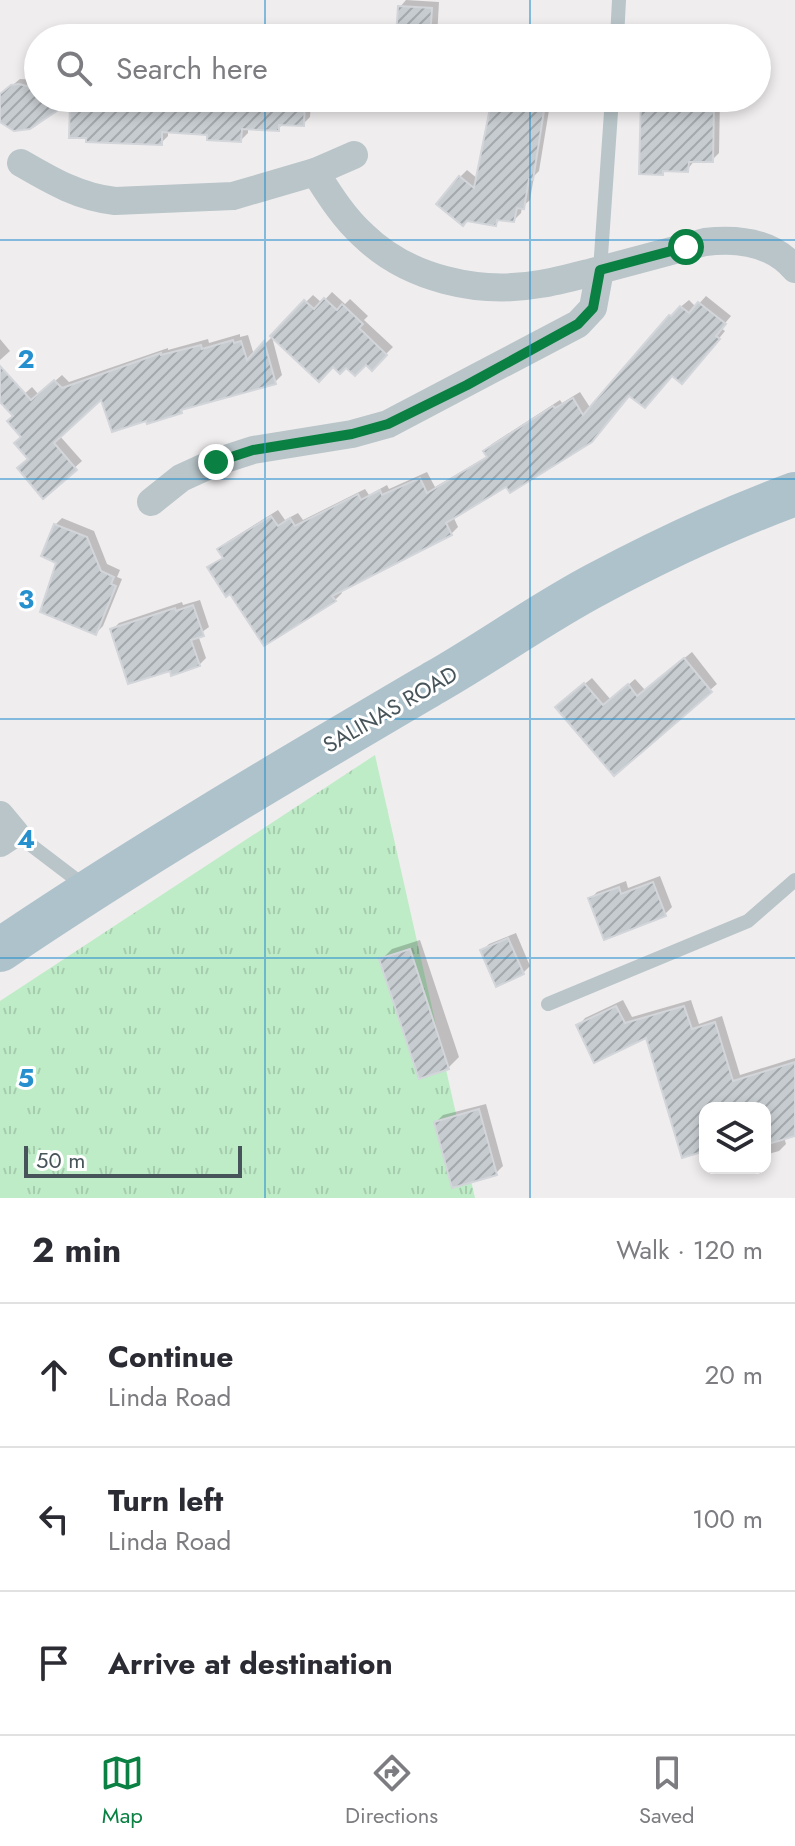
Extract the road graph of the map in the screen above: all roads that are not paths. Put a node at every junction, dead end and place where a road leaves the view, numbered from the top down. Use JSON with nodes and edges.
{"nodes":[{"id":1,"x":619,"y":0,"type":"edge"},
{"id":2,"x":618,"y":24,"type":"edge"},
{"id":3,"x":611,"y":112,"type":"edge"},
{"id":4,"x":354,"y":155,"type":"dead end"},
{"id":5,"x":21,"y":163,"type":"dead end"},
{"id":6,"x":315,"y":172,"type":"junction"},
{"id":7,"x":795,"y":269,"type":"edge"},
{"id":8,"x":600,"y":270,"type":"junction"},
{"id":9,"x":795,"y":494,"type":"edge"},
{"id":10,"x":151,"y":502,"type":"dead end"},
{"id":11,"x":5,"y":830,"type":"edge"},
{"id":12,"x":795,"y":880,"type":"edge"},
{"id":13,"x":89,"y":889,"type":"junction"},
{"id":14,"x":0,"y":950,"type":"edge"},
{"id":15,"x":548,"y":1004,"type":"dead end"}],
"edges":[{"from":1,"to":2,"type":"lane"},
{"from":3,"to":8,"type":"lane"},
{"from":4,"to":6,"type":"street"},
{"from":5,"to":6,"type":"street"},
{"from":6,"to":8,"type":"street"},
{"from":7,"to":8,"type":"street"},
{"from":8,"to":10,"type":"street"},
{"from":9,"to":13,"type":"main road","name":"SALINAS ROAD"},
{"from":11,"to":13,"type":"lane"},
{"from":12,"to":15,"type":"lane"},
{"from":13,"to":14,"type":"main road","name":"SALINAS ROAD"}]}
